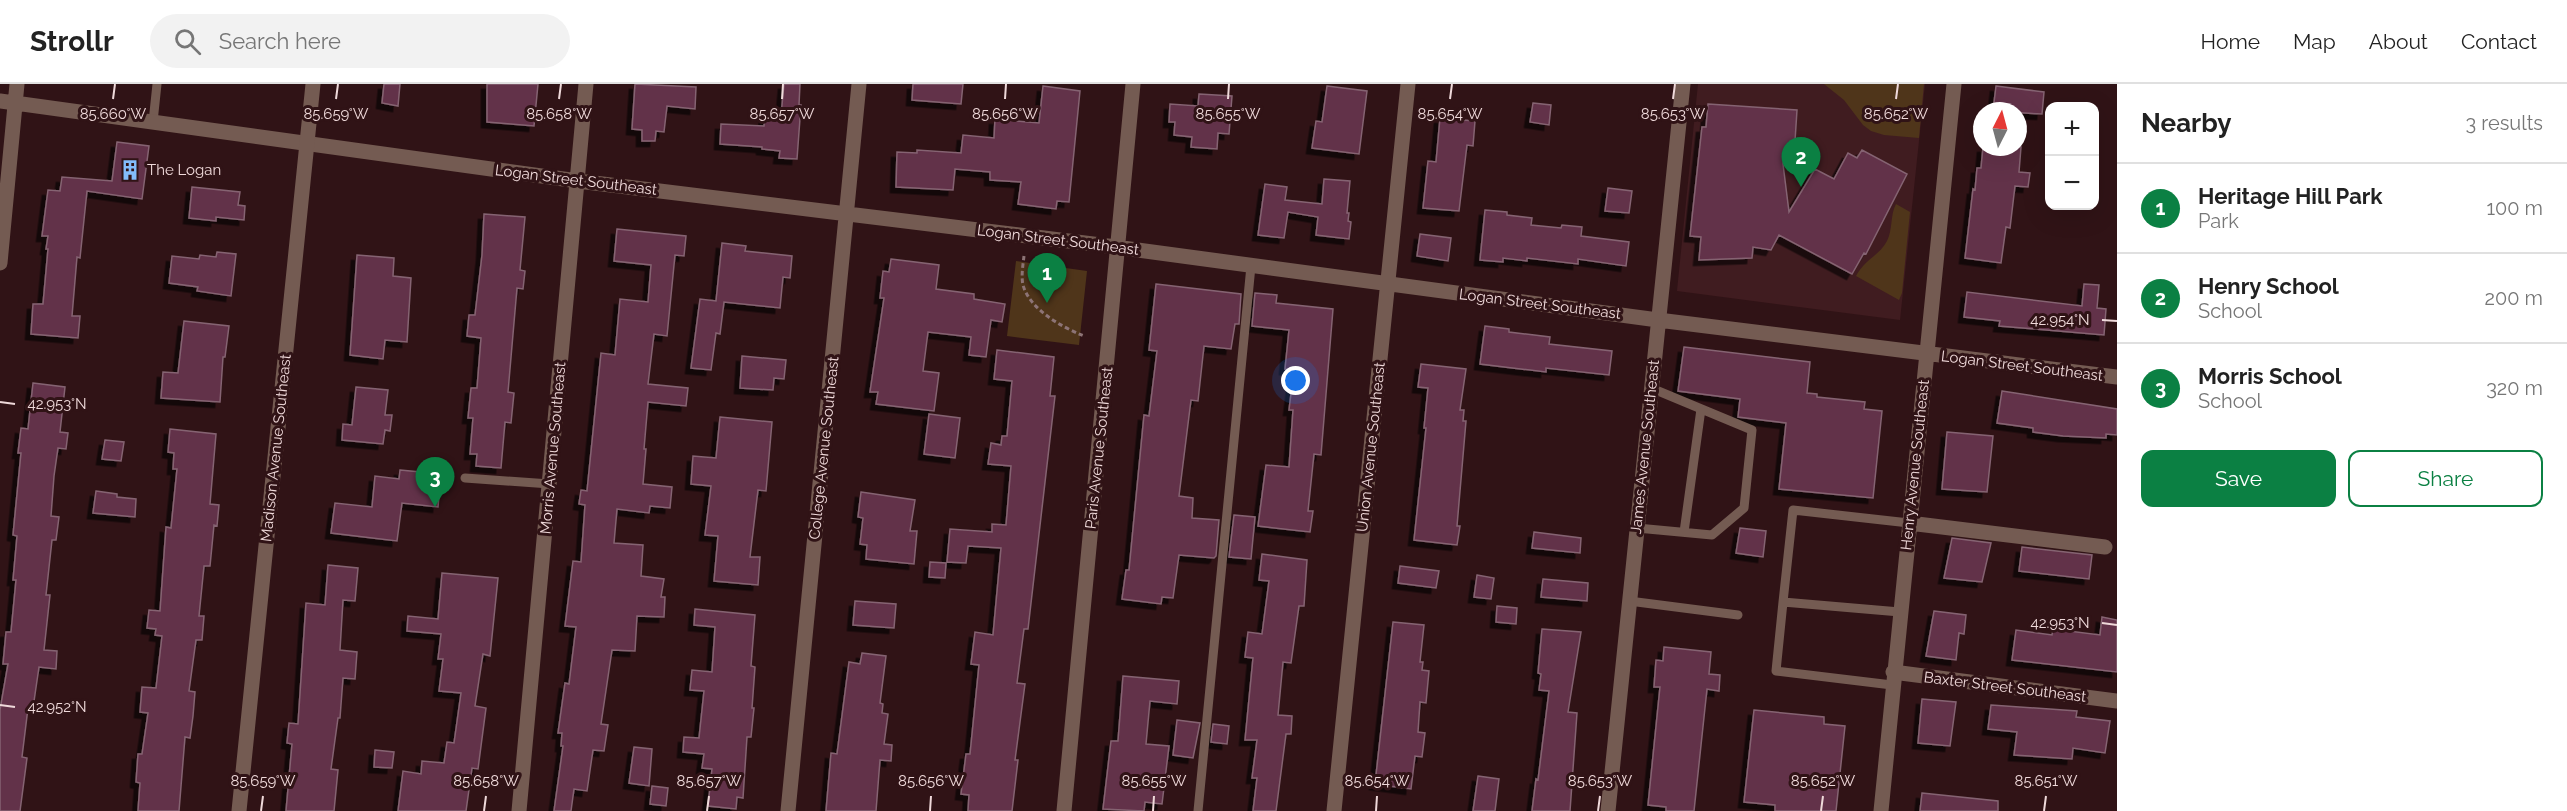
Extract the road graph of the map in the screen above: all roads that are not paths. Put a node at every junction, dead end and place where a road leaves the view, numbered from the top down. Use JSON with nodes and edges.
{"nodes":[{"id":1,"x":18,"y":84,"type":"edge"},
{"id":2,"x":157,"y":84,"type":"edge"},
{"id":3,"x":313,"y":84,"type":"edge"},
{"id":4,"x":586,"y":84,"type":"edge"},
{"id":5,"x":859,"y":84,"type":"edge"},
{"id":6,"x":1133,"y":84,"type":"edge"},
{"id":7,"x":1408,"y":84,"type":"edge"},
{"id":8,"x":1683,"y":84,"type":"edge"},
{"id":9,"x":1954,"y":84,"type":"edge"},
{"id":10,"x":8,"y":102,"type":"edge"},
{"id":11,"x":153,"y":122,"type":"junction"},
{"id":12,"x":307,"y":143,"type":"junction"},
{"id":13,"x":578,"y":181,"type":"junction"},
{"id":14,"x":847,"y":214,"type":"junction"},
{"id":15,"x":1119,"y":247,"type":"junction"},
{"id":16,"x":0,"y":263,"type":"edge"},
{"id":17,"x":1251,"y":266,"type":"junction"},
{"id":18,"x":1387,"y":284,"type":"junction"},
{"id":19,"x":1658,"y":320,"type":"junction"},
{"id":20,"x":1926,"y":354,"type":"junction"},
{"id":21,"x":2117,"y":378,"type":"edge"},
{"id":22,"x":1651,"y":388,"type":"junction"},
{"id":23,"x":1701,"y":409,"type":"junction"},
{"id":24,"x":465,"y":478,"type":"dead end"},
{"id":25,"x":550,"y":484,"type":"junction"},
{"id":26,"x":1909,"y":523,"type":"junction"},
{"id":27,"x":1637,"y":528,"type":"junction"},
{"id":28,"x":1684,"y":532,"type":"junction"},
{"id":29,"x":2105,"y":546,"type":"dead end"},
{"id":30,"x":1629,"y":601,"type":"junction"},
{"id":31,"x":1783,"y":602,"type":"junction"},
{"id":32,"x":1900,"y":612,"type":"junction"},
{"id":33,"x":1738,"y":615,"type":"dead end"},
{"id":34,"x":1893,"y":678,"type":"junction"},
{"id":35,"x":2117,"y":701,"type":"edge"},
{"id":36,"x":239,"y":811,"type":"edge"},
{"id":37,"x":519,"y":811,"type":"edge"},
{"id":38,"x":788,"y":811,"type":"edge"},
{"id":39,"x":1064,"y":811,"type":"edge"},
{"id":40,"x":1198,"y":811,"type":"edge"},
{"id":41,"x":1334,"y":811,"type":"edge"},
{"id":42,"x":1608,"y":811,"type":"edge"},
{"id":43,"x":1881,"y":811,"type":"edge"}],
"edges":[{"from":1,"to":10,"type":"street"},
{"from":2,"to":11,"type":"lane"},
{"from":3,"to":12,"type":"street","name":"Madison Avenue Southeast"},
{"from":4,"to":13,"type":"street","name":"Morris Avenue Southeast"},
{"from":5,"to":14,"type":"street","name":"College Avenue Southeast"},
{"from":6,"to":15,"type":"street","name":"Paris Avenue Southeast"},
{"from":7,"to":18,"type":"street","name":"Union Avenue Southeast"},
{"from":8,"to":19,"type":"street","name":"James Avenue Southeast"},
{"from":9,"to":20,"type":"street","name":"Henry Avenue Southeast"},
{"from":10,"to":11,"type":"street","name":"Logan Street Southeast"},
{"from":10,"to":16,"type":"street"},
{"from":11,"to":12,"type":"street","name":"Logan Street Southeast"},
{"from":12,"to":13,"type":"street","name":"Logan Street Southeast"},
{"from":12,"to":36,"type":"street","name":"Madison Avenue Southeast"},
{"from":13,"to":14,"type":"street","name":"Logan Street Southeast"},
{"from":13,"to":25,"type":"street","name":"Morris Avenue Southeast"},
{"from":14,"to":15,"type":"street","name":"Logan Street Southeast"},
{"from":14,"to":38,"type":"street","name":"College Avenue Southeast"},
{"from":15,"to":17,"type":"street","name":"Logan Street Southeast"},
{"from":15,"to":39,"type":"street","name":"Paris Avenue Southeast"},
{"from":17,"to":18,"type":"street","name":"Logan Street Southeast"},
{"from":17,"to":40,"type":"lane"},
{"from":18,"to":19,"type":"street","name":"Logan Street Southeast"},
{"from":18,"to":41,"type":"street","name":"Union Avenue Southeast"},
{"from":19,"to":20,"type":"street","name":"Logan Street Southeast"},
{"from":19,"to":22,"type":"street","name":"James Avenue Southeast"},
{"from":20,"to":21,"type":"street","name":"Logan Street Southeast"},
{"from":20,"to":26,"type":"street","name":"Henry Avenue Southeast"},
{"from":22,"to":23,"type":"lane"},
{"from":22,"to":27,"type":"street","name":"James Avenue Southeast"},
{"from":23,"to":28,"type":"lane"},
{"from":23,"to":28,"type":"lane"},
{"from":24,"to":25,"type":"lane"},
{"from":25,"to":37,"type":"street","name":"Morris Avenue Southeast"},
{"from":26,"to":29,"type":"street"},
{"from":26,"to":31,"type":"lane"},
{"from":26,"to":32,"type":"street","name":"Henry Avenue Southeast"},
{"from":27,"to":28,"type":"lane"},
{"from":27,"to":30,"type":"street","name":"James Avenue Southeast"},
{"from":30,"to":33,"type":"lane"},
{"from":30,"to":42,"type":"street","name":"James Avenue Southeast"},
{"from":31,"to":32,"type":"lane"},
{"from":31,"to":34,"type":"lane"},
{"from":32,"to":34,"type":"street","name":"Henry Avenue Southeast"},
{"from":34,"to":35,"type":"street","name":"Baxter Street Southeast"},
{"from":34,"to":43,"type":"street","name":"Henry Avenue Southeast"}]}
